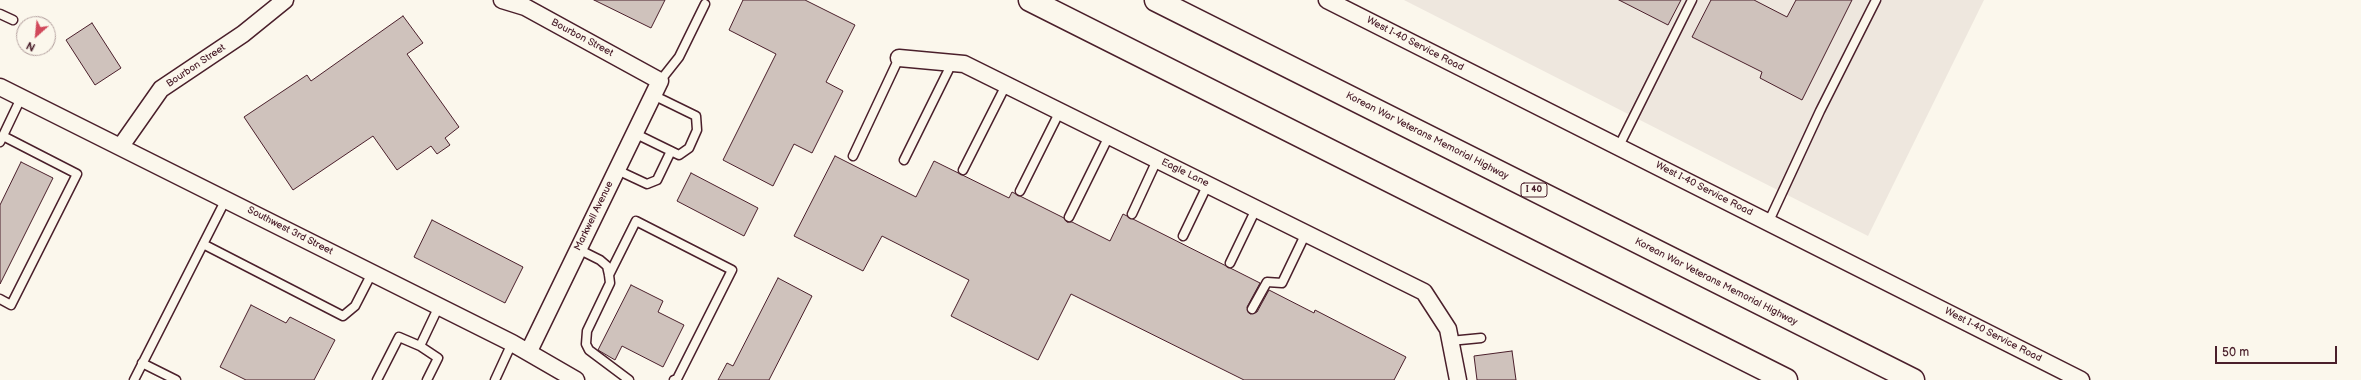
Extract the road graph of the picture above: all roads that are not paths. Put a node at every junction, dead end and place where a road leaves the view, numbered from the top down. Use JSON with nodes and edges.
{"nodes":[{"id":1,"x":285,"y":0,"type":"edge"},
{"id":2,"x":502,"y":0,"type":"edge"},
{"id":3,"x":1030,"y":0,"type":"edge"},
{"id":4,"x":1156,"y":0,"type":"edge"},
{"id":5,"x":1327,"y":0,"type":"edge"},
{"id":6,"x":1692,"y":0,"type":"edge"},
{"id":7,"x":1876,"y":0,"type":"edge"},
{"id":8,"x":705,"y":4,"type":"dead end"},
{"id":9,"x":0,"y":14,"type":"edge"},
{"id":10,"x":13,"y":20,"type":"dead end"},
{"id":11,"x":899,"y":58,"type":"joint"},
{"id":12,"x":952,"y":63,"type":"junction"},
{"id":13,"x":1006,"y":85,"type":"junction"},
{"id":14,"x":0,"y":87,"type":"edge"},
{"id":15,"x":657,"y":88,"type":"junction"},
{"id":16,"x":22,"y":98,"type":"junction"},
{"id":17,"x":1060,"y":111,"type":"junction"},
{"id":18,"x":634,"y":133,"type":"junction"},
{"id":19,"x":1109,"y":136,"type":"junction"},
{"id":20,"x":1,"y":139,"type":"edge"},
{"id":21,"x":121,"y":146,"type":"junction"},
{"id":22,"x":1619,"y":146,"type":"junction"},
{"id":23,"x":671,"y":151,"type":"junction"},
{"id":24,"x":853,"y":156,"type":"dead end"},
{"id":25,"x":904,"y":160,"type":"dead end"},
{"id":26,"x":1157,"y":160,"type":"junction"},
{"id":27,"x":617,"y":170,"type":"junction"},
{"id":28,"x":963,"y":170,"type":"dead end"},
{"id":29,"x":1208,"y":184,"type":"junction"},
{"id":30,"x":1020,"y":191,"type":"dead end"},
{"id":31,"x":226,"y":199,"type":"junction"},
{"id":32,"x":1256,"y":208,"type":"junction"},
{"id":33,"x":1132,"y":214,"type":"dead end"},
{"id":34,"x":1069,"y":216,"type":"dead end"},
{"id":35,"x":1769,"y":222,"type":"junction"},
{"id":36,"x":1306,"y":234,"type":"junction"},
{"id":37,"x":1183,"y":236,"type":"dead end"},
{"id":38,"x":203,"y":244,"type":"junction"},
{"id":39,"x":578,"y":249,"type":"junction"},
{"id":40,"x":1230,"y":263,"type":"dead end"},
{"id":41,"x":372,"y":273,"type":"junction"},
{"id":42,"x":609,"y":275,"type":"junction"},
{"id":43,"x":0,"y":299,"type":"edge"},
{"id":44,"x":439,"y":306,"type":"junction"},
{"id":45,"x":1252,"y":309,"type":"dead end"},
{"id":46,"x":1449,"y":335,"type":"junction"},
{"id":47,"x":1481,"y":338,"type":"dead end"},
{"id":48,"x":512,"y":343,"type":"junction"},
{"id":49,"x":420,"y":346,"type":"junction"},
{"id":50,"x":529,"y":351,"type":"junction"},
{"id":51,"x":142,"y":363,"type":"junction"},
{"id":52,"x":134,"y":380,"type":"edge"},
{"id":53,"x":176,"y":380,"type":"edge"},
{"id":54,"x":377,"y":380,"type":"edge"},
{"id":55,"x":427,"y":380,"type":"edge"},
{"id":56,"x":495,"y":380,"type":"edge"},
{"id":57,"x":576,"y":380,"type":"edge"},
{"id":58,"x":629,"y":380,"type":"edge"},
{"id":59,"x":674,"y":380,"type":"edge"},
{"id":60,"x":1458,"y":380,"type":"edge"},
{"id":61,"x":1786,"y":380,"type":"edge"},
{"id":62,"x":1912,"y":380,"type":"edge"},
{"id":63,"x":2081,"y":380,"type":"edge"}],
"edges":[{"from":1,"to":21,"type":"street","name":"Bourbon Street"},
{"from":2,"to":15,"type":"street","name":"Bourbon Street"},
{"from":3,"to":61,"type":"highway"},
{"from":4,"to":62,"type":"highway","name":"Korean War Veterans Memorial Highway","number":"I 40"},
{"from":5,"to":22,"type":"street","name":"West I-40 Service Road"},
{"from":6,"to":22,"type":"lane"},
{"from":7,"to":35,"type":"lane"},
{"from":8,"to":15,"type":"lane"},
{"from":9,"to":10,"type":"lane"},
{"from":11,"to":12,"type":"street","name":"Eagle Lane"},
{"from":11,"to":24,"type":"lane"},
{"from":12,"to":13,"type":"street","name":"Eagle Lane"},
{"from":12,"to":25,"type":"lane"},
{"from":13,"to":17,"type":"street","name":"Eagle Lane"},
{"from":13,"to":28,"type":"lane"},
{"from":14,"to":16,"type":"street","name":"Southwest 3rd Street"},
{"from":15,"to":18,"type":"street","name":"Markwell Avenue"},
{"from":15,"to":23,"type":"lane"},
{"from":16,"to":20,"type":"lane"},
{"from":16,"to":21,"type":"street","name":"Southwest 3rd Street"},
{"from":17,"to":19,"type":"street","name":"Eagle Lane"},
{"from":17,"to":30,"type":"lane"},
{"from":18,"to":23,"type":"lane"},
{"from":18,"to":27,"type":"street","name":"Markwell Avenue"},
{"from":19,"to":26,"type":"street","name":"Eagle Lane"},
{"from":19,"to":34,"type":"lane"},
{"from":20,"to":43,"type":"lane"},
{"from":21,"to":31,"type":"street","name":"Southwest 3rd Street"},
{"from":22,"to":35,"type":"street","name":"West I-40 Service Road"},
{"from":23,"to":27,"type":"lane"},
{"from":26,"to":29,"type":"street","name":"Eagle Lane"},
{"from":26,"to":33,"type":"lane"},
{"from":27,"to":39,"type":"street","name":"Markwell Avenue"},
{"from":29,"to":32,"type":"street","name":"Eagle Lane"},
{"from":29,"to":37,"type":"lane"},
{"from":31,"to":38,"type":"lane"},
{"from":31,"to":41,"type":"street","name":"Southwest 3rd Street"},
{"from":32,"to":36,"type":"street","name":"Eagle Lane"},
{"from":32,"to":40,"type":"lane"},
{"from":35,"to":63,"type":"street","name":"West I-40 Service Road"},
{"from":36,"to":45,"type":"lane"},
{"from":36,"to":46,"type":"street","name":"Eagle Lane"},
{"from":38,"to":41,"type":"lane"},
{"from":38,"to":51,"type":"lane"},
{"from":39,"to":42,"type":"lane"},
{"from":39,"to":50,"type":"street","name":"Markwell Avenue"},
{"from":41,"to":44,"type":"street","name":"Southwest 3rd Street"},
{"from":42,"to":58,"type":"lane"},
{"from":42,"to":59,"type":"lane"},
{"from":44,"to":48,"type":"street","name":"Southwest 3rd Street"},
{"from":44,"to":49,"type":"lane"},
{"from":46,"to":47,"type":"lane"},
{"from":46,"to":60,"type":"street"},
{"from":48,"to":50,"type":"street","name":"Southwest 3rd Street"},
{"from":48,"to":56,"type":"lane"},
{"from":49,"to":54,"type":"lane"},
{"from":49,"to":55,"type":"lane"},
{"from":50,"to":57,"type":"street","name":"Southwest 3rd Street"},
{"from":51,"to":52,"type":"lane"},
{"from":51,"to":53,"type":"lane"}]}
